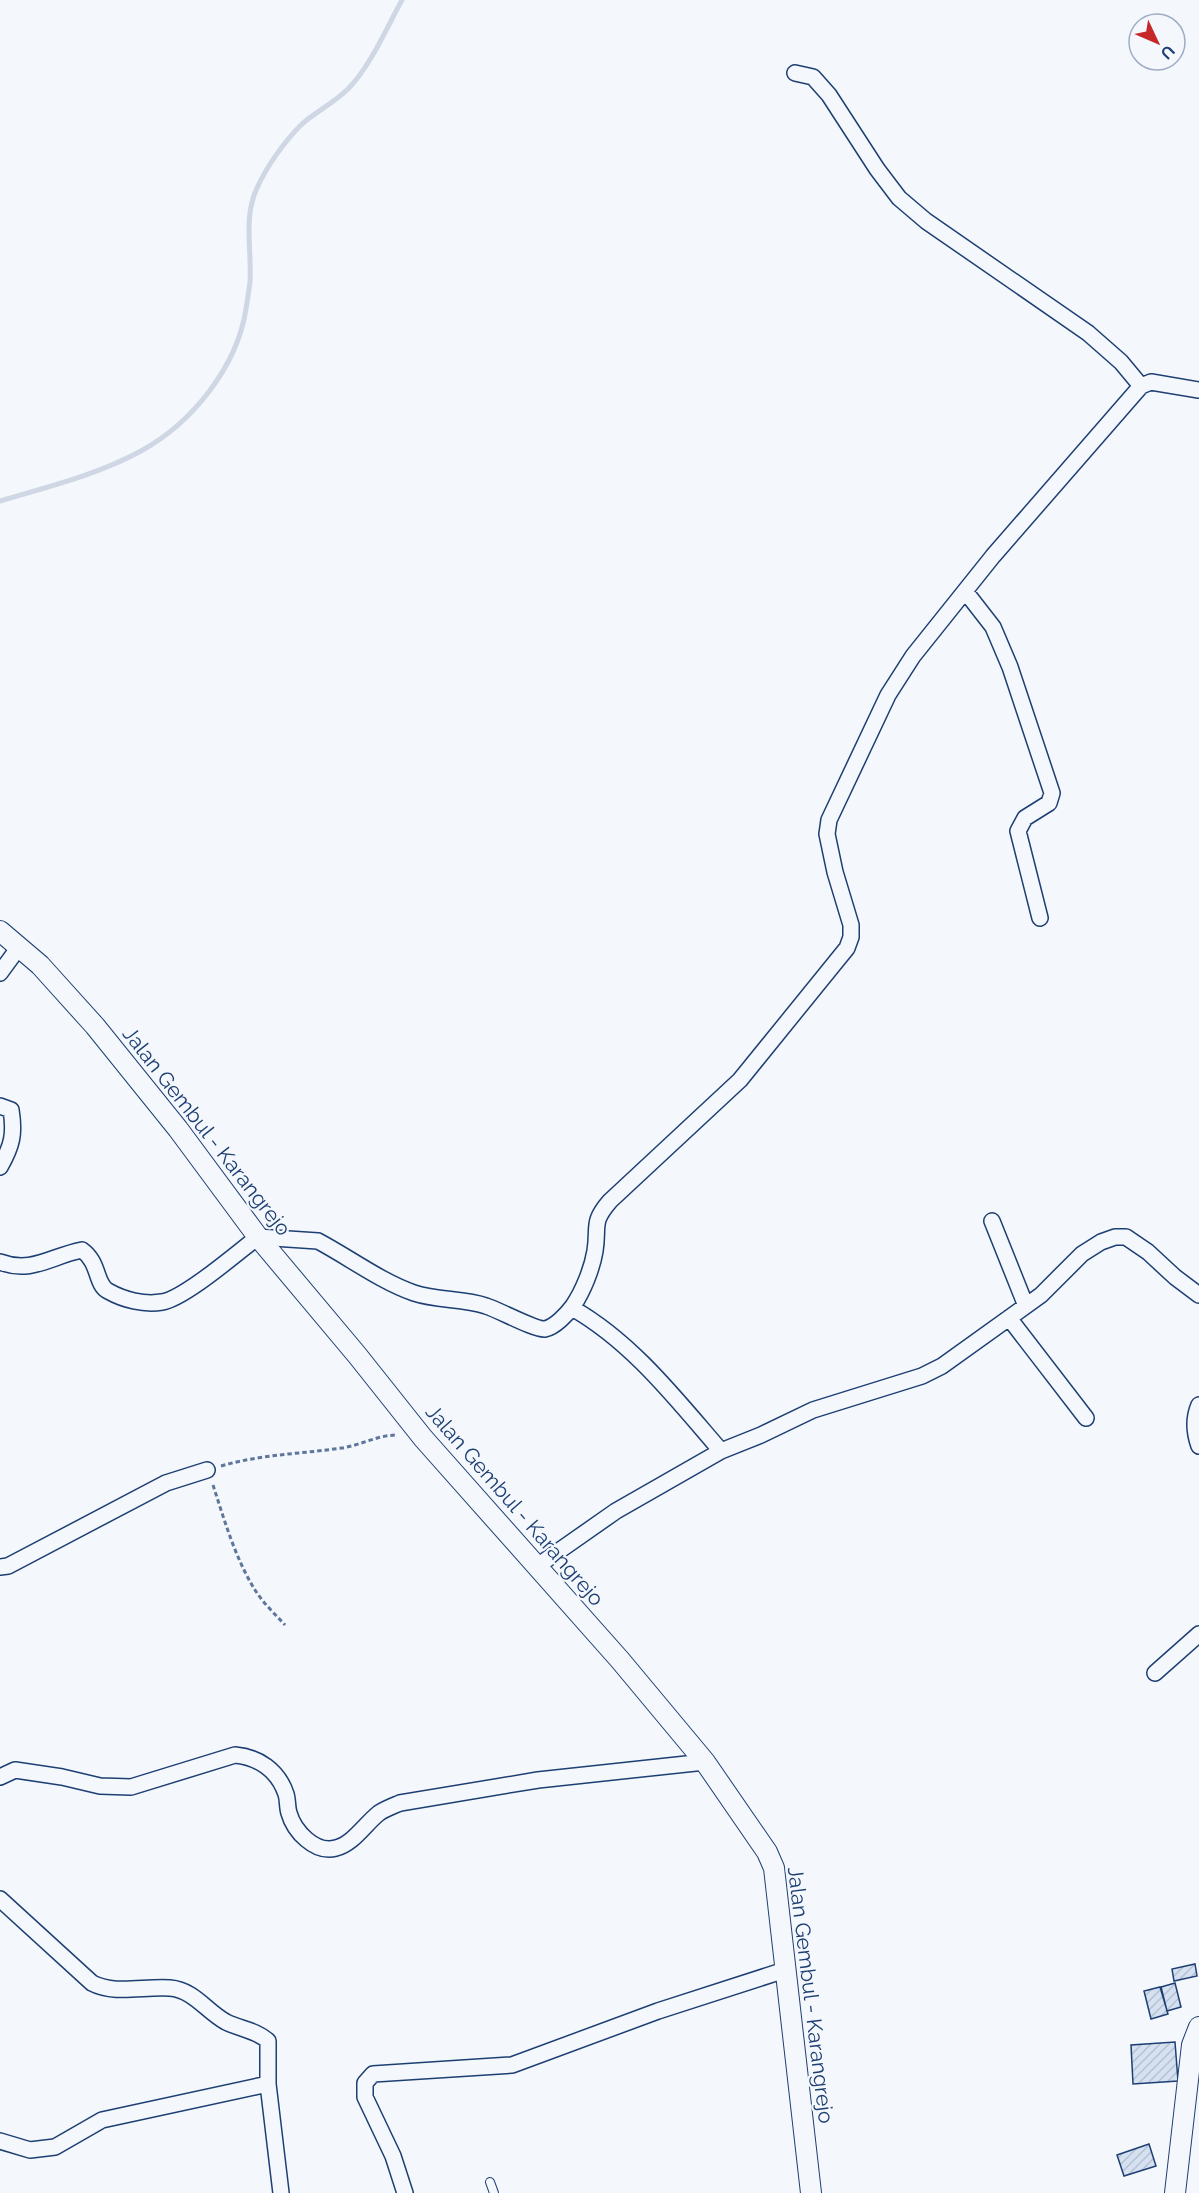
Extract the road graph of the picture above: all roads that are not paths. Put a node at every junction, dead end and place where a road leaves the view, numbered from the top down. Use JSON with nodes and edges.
{"nodes":[{"id":1,"x":795,"y":73,"type":"dead end"},
{"id":2,"x":1141,"y":386,"type":"junction"},
{"id":3,"x":1199,"y":390,"type":"edge"},
{"id":4,"x":964,"y":591,"type":"junction"},
{"id":5,"x":1040,"y":918,"type":"dead end"},
{"id":6,"x":0,"y":931,"type":"edge"},
{"id":7,"x":19,"y":947,"type":"junction"},
{"id":8,"x":0,"y":973,"type":"edge"},
{"id":9,"x":0,"y":1106,"type":"edge"},
{"id":10,"x":0,"y":1167,"type":"edge"},
{"id":11,"x":992,"y":1221,"type":"dead end"},
{"id":12,"x":258,"y":1237,"type":"junction"},
{"id":13,"x":0,"y":1262,"type":"edge"},
{"id":14,"x":1199,"y":1295,"type":"edge"},
{"id":15,"x":1026,"y":1306,"type":"junction"},
{"id":16,"x":572,"y":1308,"type":"junction"},
{"id":17,"x":1009,"y":1318,"type":"junction"},
{"id":18,"x":1199,"y":1406,"type":"edge"},
{"id":19,"x":1086,"y":1418,"type":"dead end"},
{"id":20,"x":1199,"y":1446,"type":"edge"},
{"id":21,"x":721,"y":1451,"type":"junction"},
{"id":22,"x":207,"y":1470,"type":"road end"},
{"id":23,"x":0,"y":1567,"type":"edge"},
{"id":24,"x":536,"y":1568,"type":"junction"},
{"id":25,"x":1199,"y":1634,"type":"edge"},
{"id":26,"x":1155,"y":1672,"type":"dead end"},
{"id":27,"x":705,"y":1761,"type":"junction"},
{"id":28,"x":0,"y":1777,"type":"edge"},
{"id":29,"x":0,"y":1899,"type":"edge"},
{"id":30,"x":785,"y":1970,"type":"junction"},
{"id":31,"x":1199,"y":2027,"type":"edge"},
{"id":32,"x":267,"y":2084,"type":"junction"},
{"id":33,"x":0,"y":2141,"type":"edge"},
{"id":34,"x":490,"y":2182,"type":"dead end"},
{"id":35,"x":282,"y":2193,"type":"edge"},
{"id":36,"x":405,"y":2193,"type":"edge"},
{"id":37,"x":494,"y":2193,"type":"edge"},
{"id":38,"x":811,"y":2193,"type":"edge"},
{"id":39,"x":1175,"y":2193,"type":"edge"}],
"edges":[{"from":1,"to":2,"type":"street"},
{"from":2,"to":3,"type":"street"},
{"from":2,"to":4,"type":"street"},
{"from":4,"to":5,"type":"street"},
{"from":4,"to":16,"type":"street"},
{"from":6,"to":7,"type":"street","name":"Jalan Gembul - Karangrejo"},
{"from":7,"to":8,"type":"street"},
{"from":7,"to":12,"type":"street","name":"Jalan Gembul - Karangrejo"},
{"from":9,"to":10,"type":"street"},
{"from":11,"to":15,"type":"street"},
{"from":12,"to":13,"type":"street"},
{"from":12,"to":16,"type":"street"},
{"from":12,"to":24,"type":"street","name":"Jalan Gembul - Karangrejo"},
{"from":14,"to":15,"type":"street"},
{"from":15,"to":17,"type":"street"},
{"from":16,"to":21,"type":"street"},
{"from":17,"to":19,"type":"street"},
{"from":17,"to":21,"type":"street"},
{"from":18,"to":20,"type":"street"},
{"from":21,"to":24,"type":"street"},
{"from":22,"to":23,"type":"street"},
{"from":24,"to":27,"type":"street","name":"Jalan Gembul - Karangrejo"},
{"from":25,"to":26,"type":"street"},
{"from":27,"to":28,"type":"street"},
{"from":27,"to":30,"type":"street","name":"Jalan Gembul - Karangrejo"},
{"from":29,"to":32,"type":"street"},
{"from":30,"to":36,"type":"street"},
{"from":30,"to":38,"type":"street","name":"Jalan Gembul - Karangrejo"},
{"from":31,"to":39,"type":"street"},
{"from":32,"to":33,"type":"street"},
{"from":32,"to":35,"type":"street"},
{"from":34,"to":37,"type":"lane"}]}
